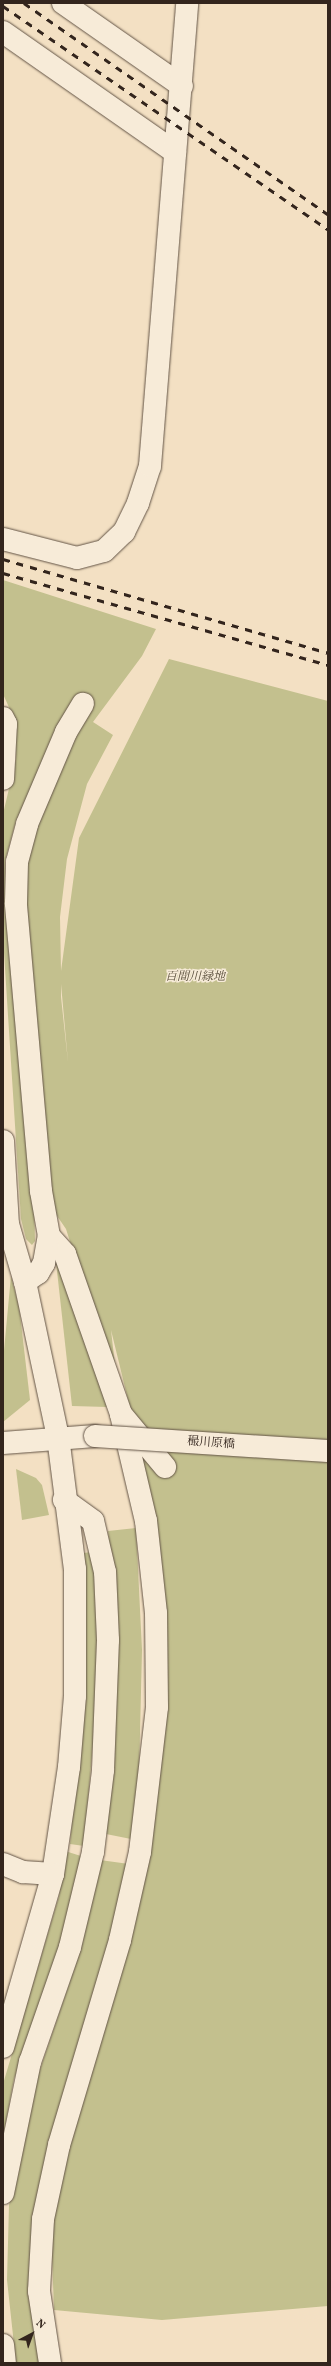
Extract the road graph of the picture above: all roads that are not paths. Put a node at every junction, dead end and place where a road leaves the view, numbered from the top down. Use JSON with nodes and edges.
{"nodes":[{"id":1,"x":63,"y":3,"type":"edge"},
{"id":2,"x":187,"y":3,"type":"edge"},
{"id":3,"x":3,"y":32,"type":"edge"},
{"id":4,"x":182,"y":86,"type":"junction"},
{"id":5,"x":175,"y":152,"type":"junction"},
{"id":6,"x":3,"y":539,"type":"edge"},
{"id":7,"x":83,"y":704,"type":"dead end"},
{"id":8,"x":3,"y":718,"type":"edge"},
{"id":9,"x":3,"y":779,"type":"edge"},
{"id":10,"x":3,"y":1141,"type":"edge"},
{"id":11,"x":6,"y":1233,"type":"edge"},
{"id":12,"x":49,"y":1236,"type":"junction"},
{"id":13,"x":24,"y":1282,"type":"junction"},
{"id":14,"x":121,"y":1414,"type":"junction"},
{"id":15,"x":58,"y":1437,"type":"junction"},
{"id":16,"x":3,"y":1443,"type":"edge"},
{"id":17,"x":328,"y":1451,"type":"edge"},
{"id":18,"x":165,"y":1467,"type":"dead end"},
{"id":19,"x":64,"y":1500,"type":"junction"},
{"id":20,"x":3,"y":1864,"type":"edge"},
{"id":21,"x":52,"y":1874,"type":"junction"},
{"id":22,"x":3,"y":2047,"type":"edge"},
{"id":23,"x":3,"y":2193,"type":"edge"},
{"id":24,"x":3,"y":2345,"type":"edge"},
{"id":25,"x":5,"y":2363,"type":"edge"},
{"id":26,"x":50,"y":2363,"type":"edge"}],
"edges":[{"from":1,"to":4,"type":"street"},
{"from":2,"to":4,"type":"street"},
{"from":3,"to":5,"type":"street"},
{"from":4,"to":5,"type":"street"},
{"from":5,"to":6,"type":"street"},
{"from":7,"to":12,"type":"street"},
{"from":8,"to":9,"type":"street"},
{"from":10,"to":11,"type":"street"},
{"from":11,"to":13,"type":"street"},
{"from":12,"to":13,"type":"street"},
{"from":12,"to":14,"type":"street"},
{"from":13,"to":15,"type":"street"},
{"from":14,"to":18,"type":"street"},
{"from":14,"to":26,"type":"street"},
{"from":15,"to":16,"type":"street","name":"穝川原橋"},
{"from":15,"to":17,"type":"street","name":"穝川原橋","bridge":true},
{"from":15,"to":19,"type":"street"},
{"from":19,"to":21,"type":"street"},
{"from":19,"to":23,"type":"street"},
{"from":20,"to":21,"type":"street"},
{"from":21,"to":22,"type":"street"},
{"from":24,"to":25,"type":"street"}]}
